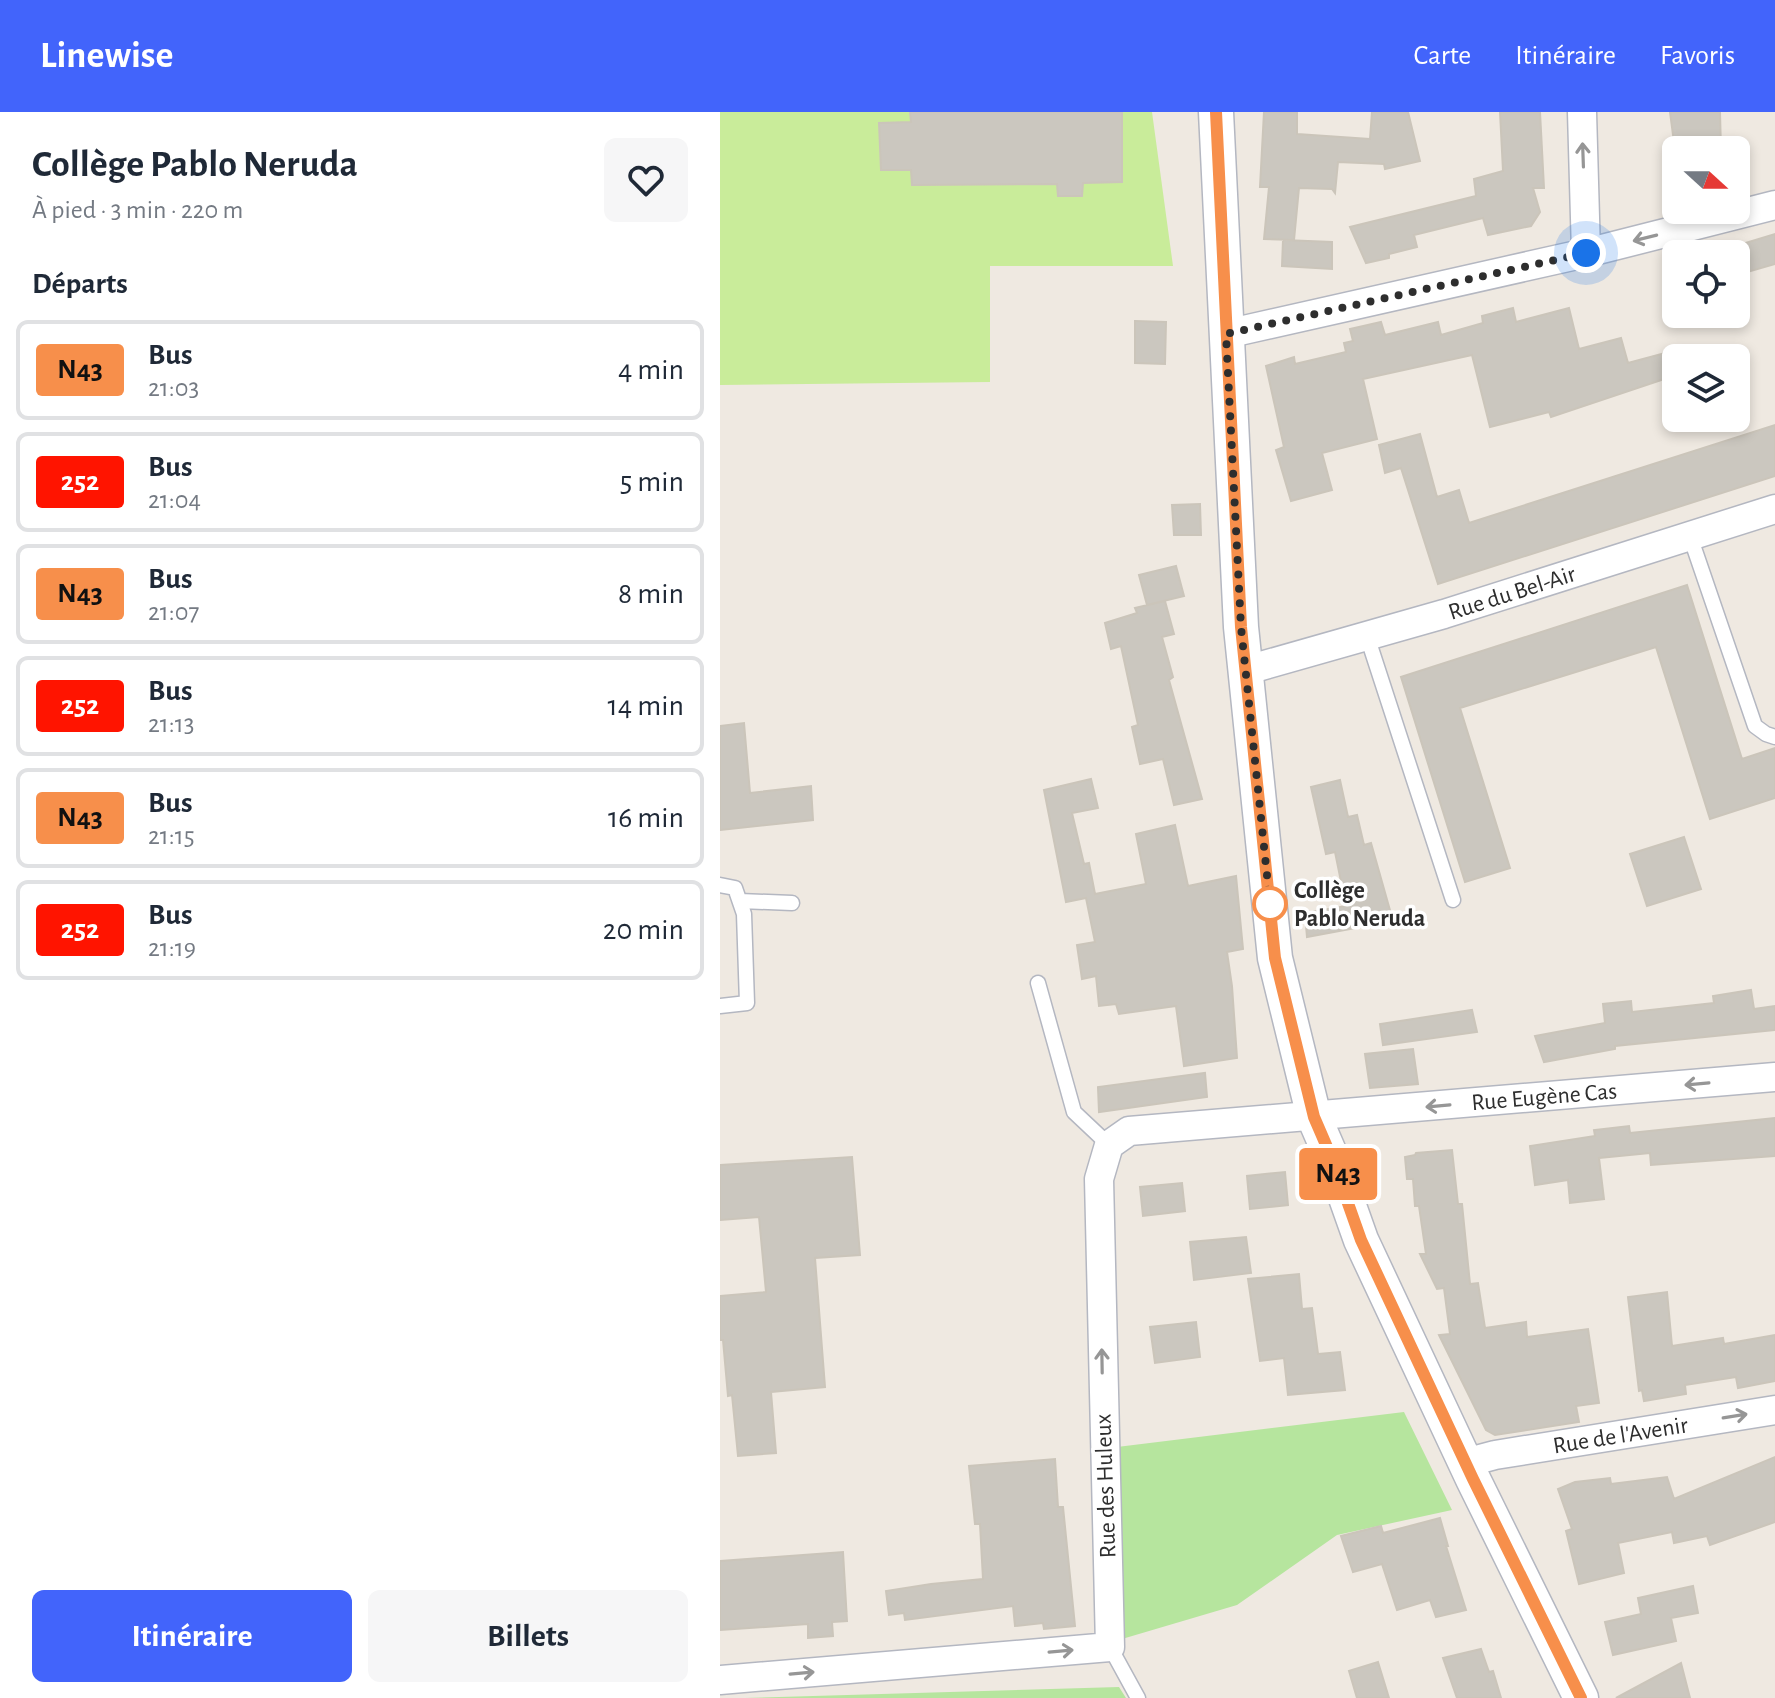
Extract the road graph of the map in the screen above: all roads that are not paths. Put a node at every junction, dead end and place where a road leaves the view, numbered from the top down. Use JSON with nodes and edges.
{"nodes":[{"id":1,"x":1216,"y":112,"type":"edge"},
{"id":2,"x":1582,"y":112,"type":"edge"},
{"id":3,"x":1775,"y":205,"type":"edge"},
{"id":4,"x":1586,"y":253,"type":"junction"},
{"id":5,"x":1226,"y":334,"type":"junction"},
{"id":6,"x":1775,"y":509,"type":"edge"},
{"id":7,"x":1690,"y":536,"type":"junction"},
{"id":8,"x":1367,"y":636,"type":"junction"},
{"id":9,"x":1247,"y":670,"type":"junction"},
{"id":10,"x":1775,"y":737,"type":"edge"},
{"id":11,"x":720,"y":885,"type":"edge"},
{"id":12,"x":1453,"y":900,"type":"dead end"},
{"id":13,"x":740,"y":901,"type":"junction"},
{"id":14,"x":792,"y":903,"type":"dead end"},
{"id":15,"x":1038,"y":983,"type":"dead end"},
{"id":16,"x":720,"y":1006,"type":"edge"},
{"id":17,"x":1775,"y":1077,"type":"edge"},
{"id":18,"x":1314,"y":1117,"type":"junction"},
{"id":19,"x":1109,"y":1145,"type":"junction"},
{"id":20,"x":1775,"y":1410,"type":"edge"},
{"id":21,"x":1465,"y":1463,"type":"junction"},
{"id":22,"x":1110,"y":1647,"type":"junction"},
{"id":23,"x":720,"y":1680,"type":"edge"},
{"id":24,"x":1138,"y":1698,"type":"edge"},
{"id":25,"x":1581,"y":1698,"type":"edge"}],
"edges":[{"from":1,"to":5,"type":"street"},
{"from":4,"to":2,"type":"street","one_way":true},
{"from":3,"to":4,"type":"street","one_way":true},
{"from":4,"to":5,"type":"street"},
{"from":5,"to":9,"type":"street"},
{"from":6,"to":7,"type":"street","name":"Rue du Bel-Air"},
{"from":7,"to":8,"type":"street","name":"Rue du Bel-Air"},
{"from":7,"to":10,"type":"lane"},
{"from":8,"to":9,"type":"street","name":"Rue du Bel-Air"},
{"from":8,"to":12,"type":"lane"},
{"from":9,"to":18,"type":"street"},
{"from":11,"to":13,"type":"lane"},
{"from":13,"to":14,"type":"lane"},
{"from":13,"to":16,"type":"lane"},
{"from":15,"to":19,"type":"lane"},
{"from":17,"to":18,"type":"street","name":"Rue Eugène Cas","one_way":true},
{"from":18,"to":19,"type":"street"},
{"from":18,"to":21,"type":"street"},
{"from":22,"to":19,"type":"street","name":"Rue des Huleux","one_way":true},
{"from":21,"to":20,"type":"street","name":"Rue de l'Avenir","one_way":true},
{"from":21,"to":25,"type":"street"},
{"from":23,"to":22,"type":"street","one_way":true},
{"from":22,"to":24,"type":"lane"}]}
